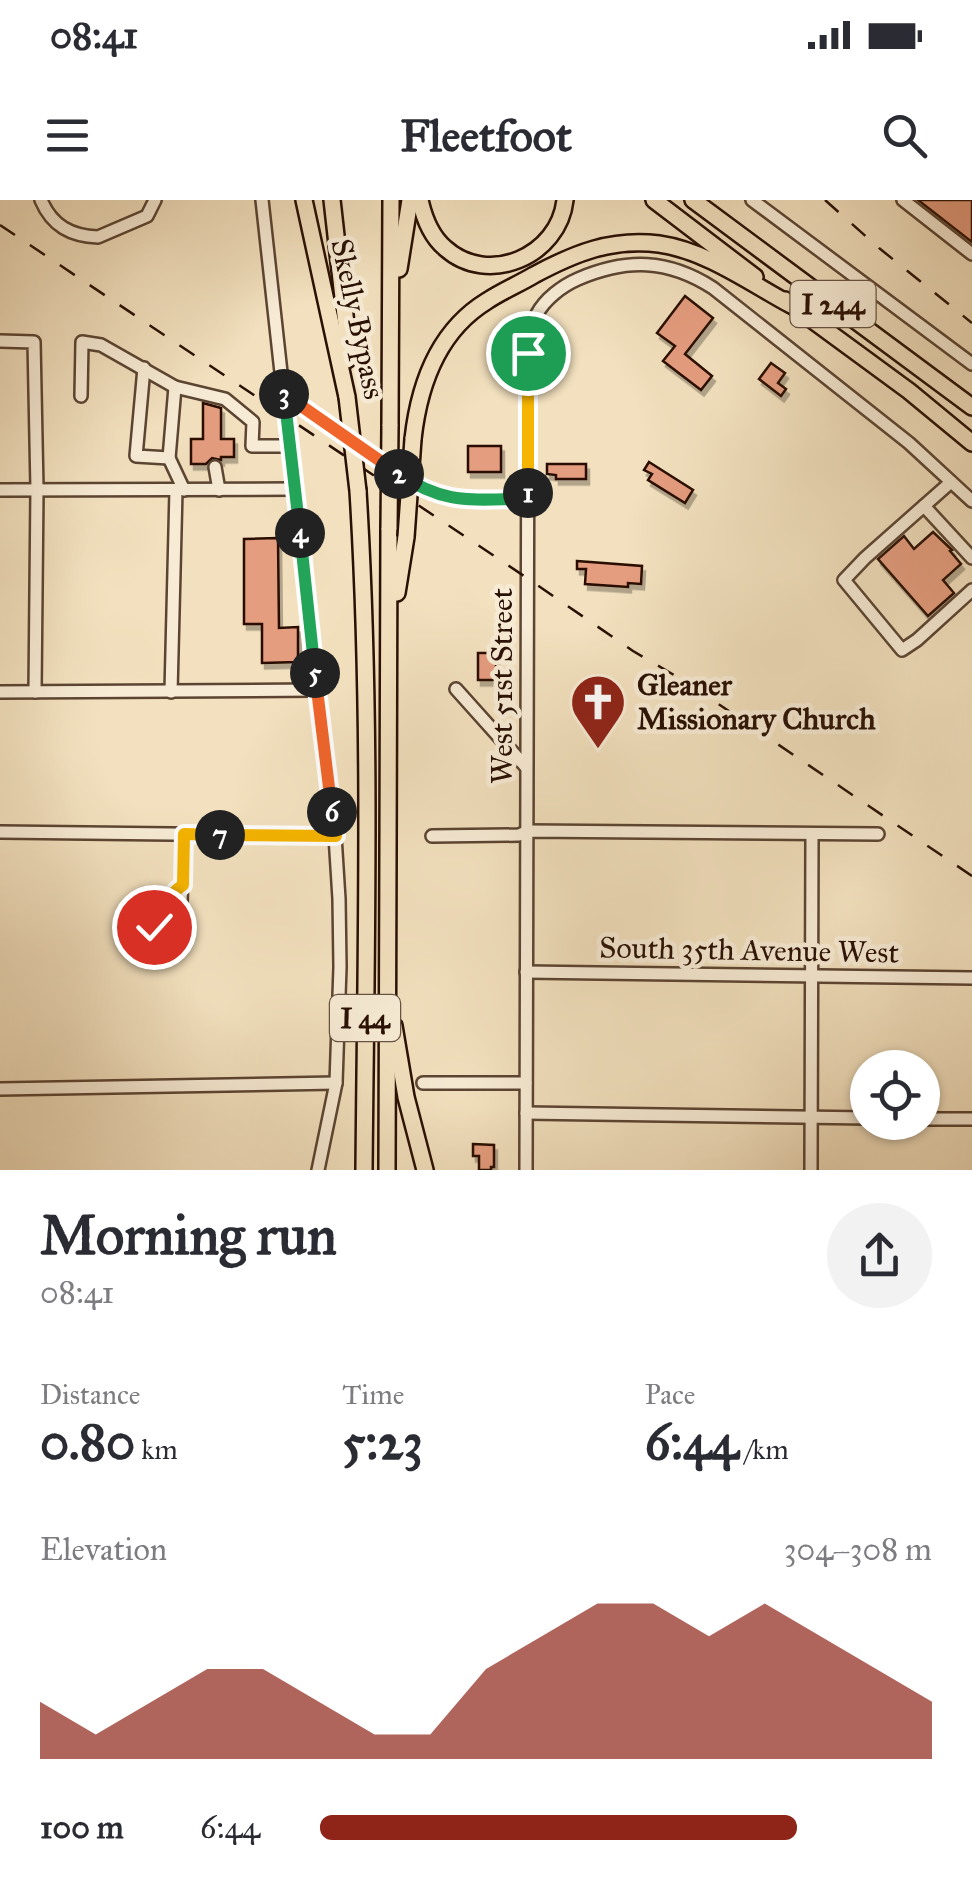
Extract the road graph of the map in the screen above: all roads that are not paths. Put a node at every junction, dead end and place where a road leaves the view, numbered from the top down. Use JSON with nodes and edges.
{"nodes":[{"id":1,"x":42,"y":200,"type":"edge"},
{"id":2,"x":155,"y":200,"type":"edge"},
{"id":3,"x":262,"y":200,"type":"edge"},
{"id":4,"x":304,"y":200,"type":"edge"},
{"id":5,"x":332,"y":200,"type":"edge"},
{"id":6,"x":391,"y":200,"type":"edge"},
{"id":7,"x":410,"y":200,"type":"edge"},
{"id":8,"x":420,"y":200,"type":"edge"},
{"id":9,"x":565,"y":200,"type":"edge"},
{"id":10,"x":654,"y":200,"type":"edge"},
{"id":11,"x":694,"y":200,"type":"edge"},
{"id":12,"x":752,"y":200,"type":"edge"},
{"id":13,"x":903,"y":200,"type":"edge"},
{"id":14,"x":972,"y":254,"type":"edge"},
{"id":15,"x":792,"y":305,"type":"junction"},
{"id":16,"x":391,"y":317,"type":"junction"},
{"id":17,"x":0,"y":341,"type":"edge"},
{"id":18,"x":972,"y":364,"type":"edge"},
{"id":19,"x":144,"y":368,"type":"junction"},
{"id":20,"x":175,"y":387,"type":"junction"},
{"id":21,"x":284,"y":394,"type":"junction"},
{"id":22,"x":80,"y":396,"type":"dead end"},
{"id":23,"x":347,"y":397,"type":"junction"},
{"id":24,"x":972,"y":408,"type":"edge"},
{"id":25,"x":972,"y":443,"type":"edge"},
{"id":26,"x":291,"y":446,"type":"junction"},
{"id":27,"x":169,"y":458,"type":"junction"},
{"id":28,"x":215,"y":467,"type":"dead end"},
{"id":29,"x":951,"y":482,"type":"junction"},
{"id":30,"x":295,"y":489,"type":"junction"},
{"id":31,"x":0,"y":490,"type":"edge"},
{"id":32,"x":37,"y":490,"type":"junction"},
{"id":33,"x":180,"y":490,"type":"junction"},
{"id":34,"x":219,"y":490,"type":"junction"},
{"id":35,"x":528,"y":499,"type":"junction"},
{"id":36,"x":972,"y":501,"type":"edge"},
{"id":37,"x":924,"y":506,"type":"junction"},
{"id":38,"x":972,"y":558,"type":"edge"},
{"id":39,"x":972,"y":590,"type":"edge"},
{"id":40,"x":390,"y":647,"type":"junction"},
{"id":41,"x":456,"y":689,"type":"dead end"},
{"id":42,"x":316,"y":690,"type":"junction"},
{"id":43,"x":0,"y":692,"type":"edge"},
{"id":44,"x":35,"y":692,"type":"junction"},
{"id":45,"x":171,"y":692,"type":"junction"},
{"id":46,"x":526,"y":767,"type":"junction"},
{"id":47,"x":0,"y":832,"type":"edge"},
{"id":48,"x":528,"y":832,"type":"junction"},
{"id":49,"x":184,"y":834,"type":"junction"},
{"id":50,"x":812,"y":834,"type":"junction"},
{"id":51,"x":878,"y":834,"type":"dead end"},
{"id":52,"x":336,"y":836,"type":"junction"},
{"id":53,"x":432,"y":836,"type":"dead end"},
{"id":54,"x":181,"y":888,"type":"dead end"},
{"id":55,"x":526,"y":972,"type":"junction"},
{"id":56,"x":812,"y":976,"type":"junction"},
{"id":57,"x":972,"y":978,"type":"edge"},
{"id":58,"x":387,"y":988,"type":"junction"},
{"id":59,"x":336,"y":1083,"type":"junction"},
{"id":60,"x":423,"y":1083,"type":"dead end"},
{"id":61,"x":526,"y":1083,"type":"junction"},
{"id":62,"x":0,"y":1089,"type":"edge"},
{"id":63,"x":526,"y":1113,"type":"junction"},
{"id":64,"x":812,"y":1116,"type":"junction"},
{"id":65,"x":850,"y":1117,"type":"edge"},
{"id":66,"x":940,"y":1119,"type":"edge"},
{"id":67,"x":972,"y":1120,"type":"edge"},
{"id":68,"x":318,"y":1170,"type":"edge"},
{"id":69,"x":364,"y":1170,"type":"edge"},
{"id":70,"x":387,"y":1170,"type":"edge"},
{"id":71,"x":425,"y":1170,"type":"edge"},
{"id":72,"x":526,"y":1170,"type":"edge"},
{"id":73,"x":812,"y":1170,"type":"edge"}],
"edges":[{"from":1,"to":2,"type":"street"},
{"from":3,"to":21,"type":"street"},
{"from":4,"to":23,"type":"highway","name":"Skelly Bypass","number":"I 44"},
{"from":5,"to":23,"type":"highway"},
{"from":6,"to":16,"type":"highway","name":"Skelly Bypass","number":"I 44"},
{"from":7,"to":16,"type":"highway"},
{"from":8,"to":9,"type":"highway"},
{"from":10,"to":15,"type":"highway","number":"I 244"},
{"from":11,"to":24,"type":"highway","number":"I 244"},
{"from":12,"to":18,"type":"street"},
{"from":13,"to":14,"type":"street"},
{"from":15,"to":25,"type":"highway","number":"I 244"},
{"from":15,"to":40,"type":"highway","bridge":true},
{"from":16,"to":40,"type":"highway","name":"Skelly Bypass","number":"I 44","bridge":true},
{"from":17,"to":32,"type":"street"},
{"from":19,"to":20,"type":"street"},
{"from":19,"to":22,"type":"street"},
{"from":19,"to":27,"type":"street"},
{"from":20,"to":26,"type":"street"},
{"from":20,"to":27,"type":"street"},
{"from":21,"to":26,"type":"street"},
{"from":21,"to":35,"type":"street"},
{"from":23,"to":69,"type":"highway","name":"Skelly Bypass","number":"I 44","bridge":true},
{"from":26,"to":30,"type":"street"},
{"from":27,"to":33,"type":"street"},
{"from":28,"to":34,"type":"street"},
{"from":29,"to":35,"type":"street","name":"West 51st Street"},
{"from":29,"to":36,"type":"street"},
{"from":29,"to":37,"type":"street"},
{"from":30,"to":34,"type":"street"},
{"from":30,"to":42,"type":"street"},
{"from":31,"to":32,"type":"street"},
{"from":32,"to":33,"type":"street"},
{"from":32,"to":44,"type":"street"},
{"from":33,"to":34,"type":"street"},
{"from":33,"to":45,"type":"street"},
{"from":35,"to":46,"type":"street","name":"West 51st Street"},
{"from":37,"to":38,"type":"street"},
{"from":37,"to":39,"type":"street"},
{"from":40,"to":58,"type":"highway","name":"Skelly Bypass","number":"I 44"},
{"from":41,"to":46,"type":"street"},
{"from":42,"to":45,"type":"street"},
{"from":42,"to":52,"type":"street"},
{"from":43,"to":44,"type":"street"},
{"from":44,"to":45,"type":"street"},
{"from":46,"to":48,"type":"street","name":"West 51st Street"},
{"from":47,"to":49,"type":"street"},
{"from":48,"to":50,"type":"street"},
{"from":48,"to":53,"type":"street"},
{"from":48,"to":55,"type":"street","name":"West 51st Street"},
{"from":49,"to":52,"type":"street"},
{"from":49,"to":54,"type":"street"},
{"from":50,"to":51,"type":"street"},
{"from":50,"to":56,"type":"street"},
{"from":52,"to":59,"type":"street"},
{"from":55,"to":56,"type":"street","name":"South 35th Avenue West"},
{"from":55,"to":61,"type":"street","name":"West 51st Street"},
{"from":56,"to":57,"type":"street","name":"South 35th Avenue West"},
{"from":56,"to":64,"type":"street"},
{"from":58,"to":70,"type":"highway","name":"Skelly Bypass","number":"I 44"},
{"from":58,"to":71,"type":"highway"},
{"from":59,"to":62,"type":"street"},
{"from":59,"to":68,"type":"street"},
{"from":60,"to":61,"type":"street"},
{"from":61,"to":63,"type":"street","name":"West 51st Street"},
{"from":63,"to":64,"type":"street"},
{"from":63,"to":72,"type":"street","name":"West 51st Street"},
{"from":64,"to":65,"type":"street"},
{"from":64,"to":73,"type":"street"},
{"from":66,"to":67,"type":"street"}]}
